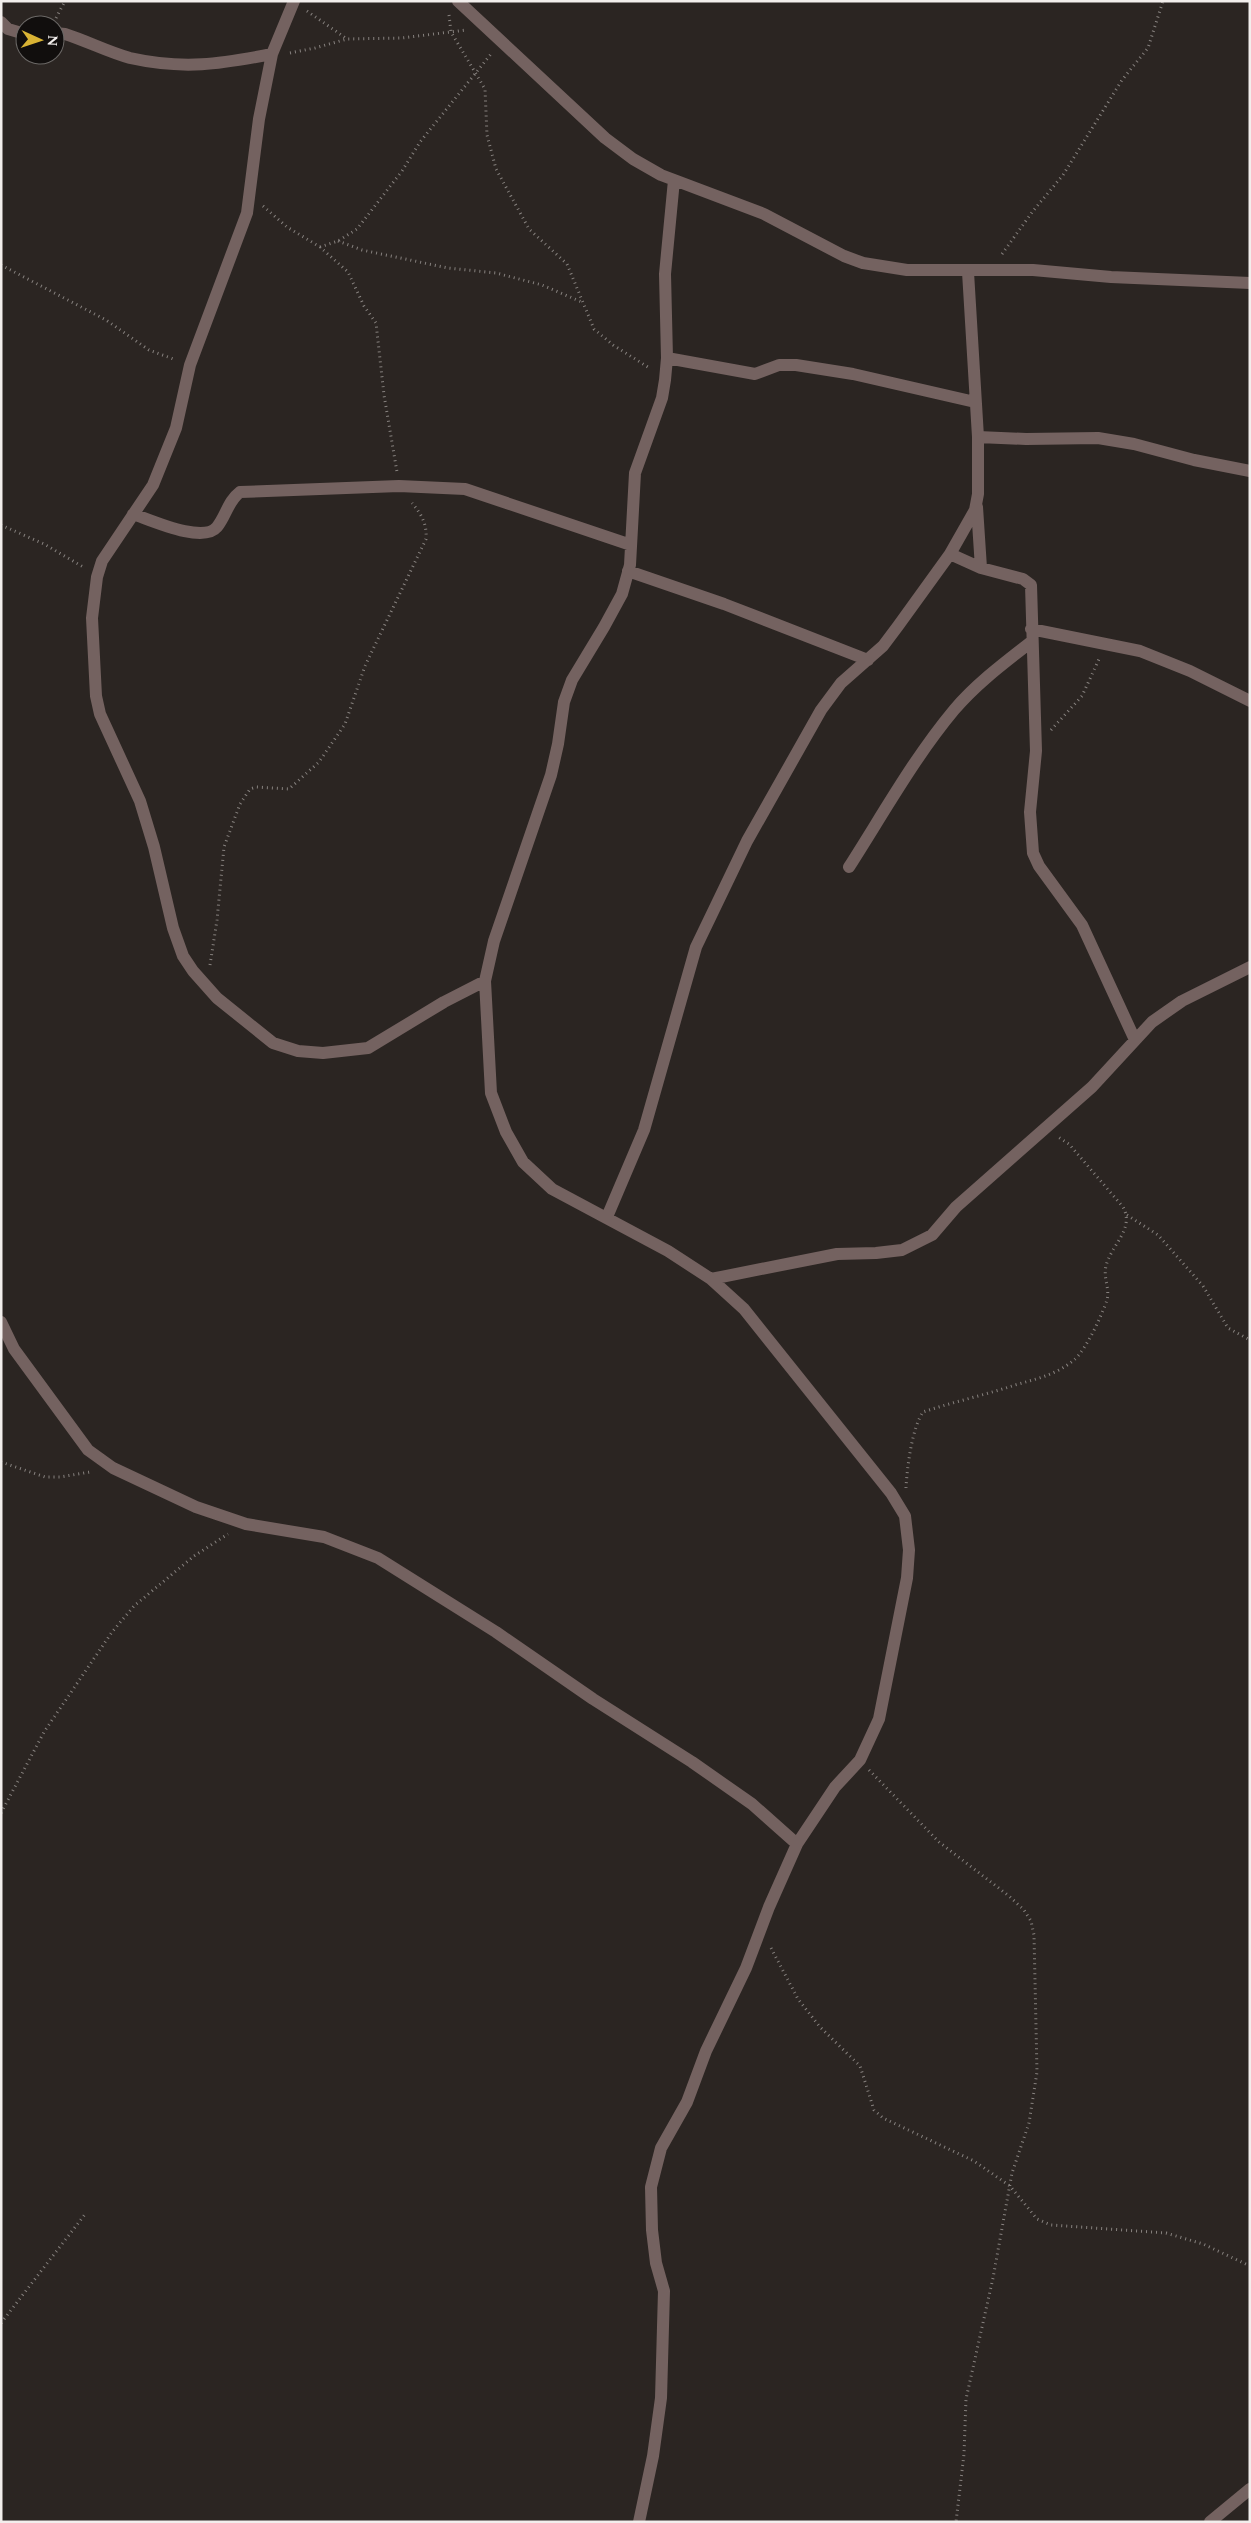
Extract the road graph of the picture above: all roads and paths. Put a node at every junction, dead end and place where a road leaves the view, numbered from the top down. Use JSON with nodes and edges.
{"nodes":[{"id":1,"x":65,"y":1,"type":"edge"},
{"id":2,"x":1164,"y":1,"type":"edge"},
{"id":3,"x":294,"y":2,"type":"edge"},
{"id":4,"x":454,"y":6,"type":"edge"},
{"id":5,"x":57,"y":15,"type":"edge"},
{"id":6,"x":1,"y":22,"type":"edge"},
{"id":7,"x":484,"y":26,"type":"junction"},
{"id":8,"x":15,"y":31,"type":"edge"},
{"id":9,"x":451,"y":32,"type":"junction"},
{"id":10,"x":65,"y":34,"type":"edge"},
{"id":11,"x":347,"y":39,"type":"junction"},
{"id":12,"x":501,"y":41,"type":"junction"},
{"id":13,"x":272,"y":54,"type":"junction"},
{"id":14,"x":475,"y":74,"type":"junction"},
{"id":15,"x":674,"y":180,"type":"junction"},
{"id":16,"x":251,"y":195,"type":"junction"},
{"id":17,"x":338,"y":241,"type":"junction"},
{"id":18,"x":320,"y":247,"type":"junction"},
{"id":19,"x":1,"y":266,"type":"edge"},
{"id":20,"x":990,"y":271,"type":"junction"},
{"id":21,"x":968,"y":272,"type":"junction"},
{"id":22,"x":1250,"y":283,"type":"edge"},
{"id":23,"x":585,"y":303,"type":"junction"},
{"id":24,"x":668,"y":358,"type":"junction"},
{"id":25,"x":190,"y":365,"type":"junction"},
{"id":26,"x":665,"y":380,"type":"junction"},
{"id":27,"x":975,"y":402,"type":"junction"},
{"id":28,"x":978,"y":437,"type":"junction"},
{"id":29,"x":1250,"y":471,"type":"edge"},
{"id":30,"x":400,"y":486,"type":"junction"},
{"id":31,"x":976,"y":504,"type":"junction"},
{"id":32,"x":133,"y":514,"type":"junction"},
{"id":33,"x":1,"y":525,"type":"edge"},
{"id":34,"x":631,"y":545,"type":"junction"},
{"id":35,"x":950,"y":554,"type":"junction"},
{"id":36,"x":981,"y":568,"type":"junction"},
{"id":37,"x":628,"y":571,"type":"junction"},
{"id":38,"x":97,"y":577,"type":"junction"},
{"id":39,"x":1031,"y":635,"type":"junction"},
{"id":40,"x":1106,"y":643,"type":"junction"},
{"id":41,"x":868,"y":660,"type":"junction"},
{"id":42,"x":1250,"y":701,"type":"edge"},
{"id":43,"x":1036,"y":751,"type":"junction"},
{"id":44,"x":850,"y":867,"type":"dead end"},
{"id":45,"x":1250,"y":967,"type":"edge"},
{"id":46,"x":485,"y":982,"type":"junction"},
{"id":47,"x":206,"y":985,"type":"junction"},
{"id":48,"x":1134,"y":1040,"type":"junction"},
{"id":49,"x":1045,"y":1129,"type":"junction"},
{"id":50,"x":1127,"y":1215,"type":"junction"},
{"id":51,"x":607,"y":1217,"type":"junction"},
{"id":52,"x":711,"y":1279,"type":"junction"},
{"id":53,"x":1,"y":1322,"type":"edge"},
{"id":54,"x":1250,"y":1340,"type":"edge"},
{"id":55,"x":1,"y":1462,"type":"edge"},
{"id":56,"x":113,"y":1468,"type":"junction"},
{"id":57,"x":905,"y":1516,"type":"junction"},
{"id":58,"x":246,"y":1524,"type":"junction"},
{"id":59,"x":860,"y":1760,"type":"junction"},
{"id":60,"x":1,"y":1813,"type":"edge"},
{"id":61,"x":797,"y":1844,"type":"junction"},
{"id":62,"x":763,"y":1926,"type":"junction"},
{"id":63,"x":1010,"y":2186,"type":"junction"},
{"id":64,"x":86,"y":2212,"type":"dead end"},
{"id":65,"x":1250,"y":2266,"type":"edge"},
{"id":66,"x":1,"y":2323,"type":"edge"},
{"id":67,"x":1250,"y":2489,"type":"edge"},
{"id":68,"x":639,"y":2522,"type":"edge"},
{"id":69,"x":956,"y":2522,"type":"edge"},
{"id":70,"x":1210,"y":2522,"type":"edge"}],
"edges":[{"from":1,"to":5,"type":"path"},
{"from":2,"to":20,"type":"path"},
{"from":3,"to":11,"type":"path"},
{"from":3,"to":13,"type":"street"},
{"from":4,"to":7,"type":"street"},
{"from":4,"to":9,"type":"path"},
{"from":6,"to":8,"type":"street"},
{"from":7,"to":9,"type":"path"},
{"from":7,"to":12,"type":"street"},
{"from":9,"to":11,"type":"path"},
{"from":9,"to":14,"type":"path"},
{"from":10,"to":13,"type":"street"},
{"from":11,"to":13,"type":"path"},
{"from":12,"to":14,"type":"path"},
{"from":12,"to":15,"type":"street"},
{"from":13,"to":16,"type":"street"},
{"from":14,"to":17,"type":"path"},
{"from":14,"to":23,"type":"path"},
{"from":15,"to":21,"type":"street"},
{"from":15,"to":24,"type":"street"},
{"from":16,"to":18,"type":"path"},
{"from":16,"to":25,"type":"street"},
{"from":17,"to":18,"type":"path"},
{"from":17,"to":23,"type":"path"},
{"from":18,"to":30,"type":"path"},
{"from":19,"to":25,"type":"path"},
{"from":20,"to":21,"type":"street"},
{"from":20,"to":22,"type":"street"},
{"from":21,"to":27,"type":"street"},
{"from":23,"to":26,"type":"path"},
{"from":24,"to":26,"type":"street"},
{"from":24,"to":27,"type":"street"},
{"from":25,"to":32,"type":"street"},
{"from":26,"to":34,"type":"street"},
{"from":27,"to":28,"type":"street"},
{"from":28,"to":29,"type":"street"},
{"from":28,"to":31,"type":"street"},
{"from":30,"to":32,"type":"street"},
{"from":30,"to":34,"type":"street"},
{"from":30,"to":47,"type":"path"},
{"from":31,"to":35,"type":"street"},
{"from":31,"to":36,"type":"street"},
{"from":32,"to":38,"type":"street"},
{"from":33,"to":38,"type":"path"},
{"from":34,"to":37,"type":"street"},
{"from":35,"to":36,"type":"street"},
{"from":35,"to":41,"type":"street"},
{"from":36,"to":39,"type":"street"},
{"from":37,"to":41,"type":"street"},
{"from":37,"to":46,"type":"street"},
{"from":38,"to":47,"type":"street"},
{"from":39,"to":40,"type":"street"},
{"from":39,"to":43,"type":"street"},
{"from":39,"to":44,"type":"street"},
{"from":40,"to":42,"type":"street"},
{"from":40,"to":43,"type":"path"},
{"from":41,"to":51,"type":"street"},
{"from":43,"to":48,"type":"street"},
{"from":45,"to":48,"type":"street"},
{"from":46,"to":47,"type":"street"},
{"from":46,"to":51,"type":"street"},
{"from":48,"to":49,"type":"street"},
{"from":49,"to":50,"type":"path"},
{"from":49,"to":52,"type":"street"},
{"from":50,"to":54,"type":"path"},
{"from":50,"to":57,"type":"path"},
{"from":51,"to":52,"type":"street"},
{"from":52,"to":57,"type":"street"},
{"from":53,"to":56,"type":"street"},
{"from":55,"to":56,"type":"path"},
{"from":56,"to":58,"type":"street"},
{"from":57,"to":59,"type":"street"},
{"from":58,"to":60,"type":"path"},
{"from":58,"to":61,"type":"street"},
{"from":59,"to":61,"type":"street"},
{"from":59,"to":63,"type":"path"},
{"from":61,"to":62,"type":"street"},
{"from":62,"to":63,"type":"path"},
{"from":62,"to":68,"type":"street"},
{"from":63,"to":65,"type":"path"},
{"from":63,"to":69,"type":"path"},
{"from":64,"to":66,"type":"path"},
{"from":67,"to":70,"type":"street"}]}
